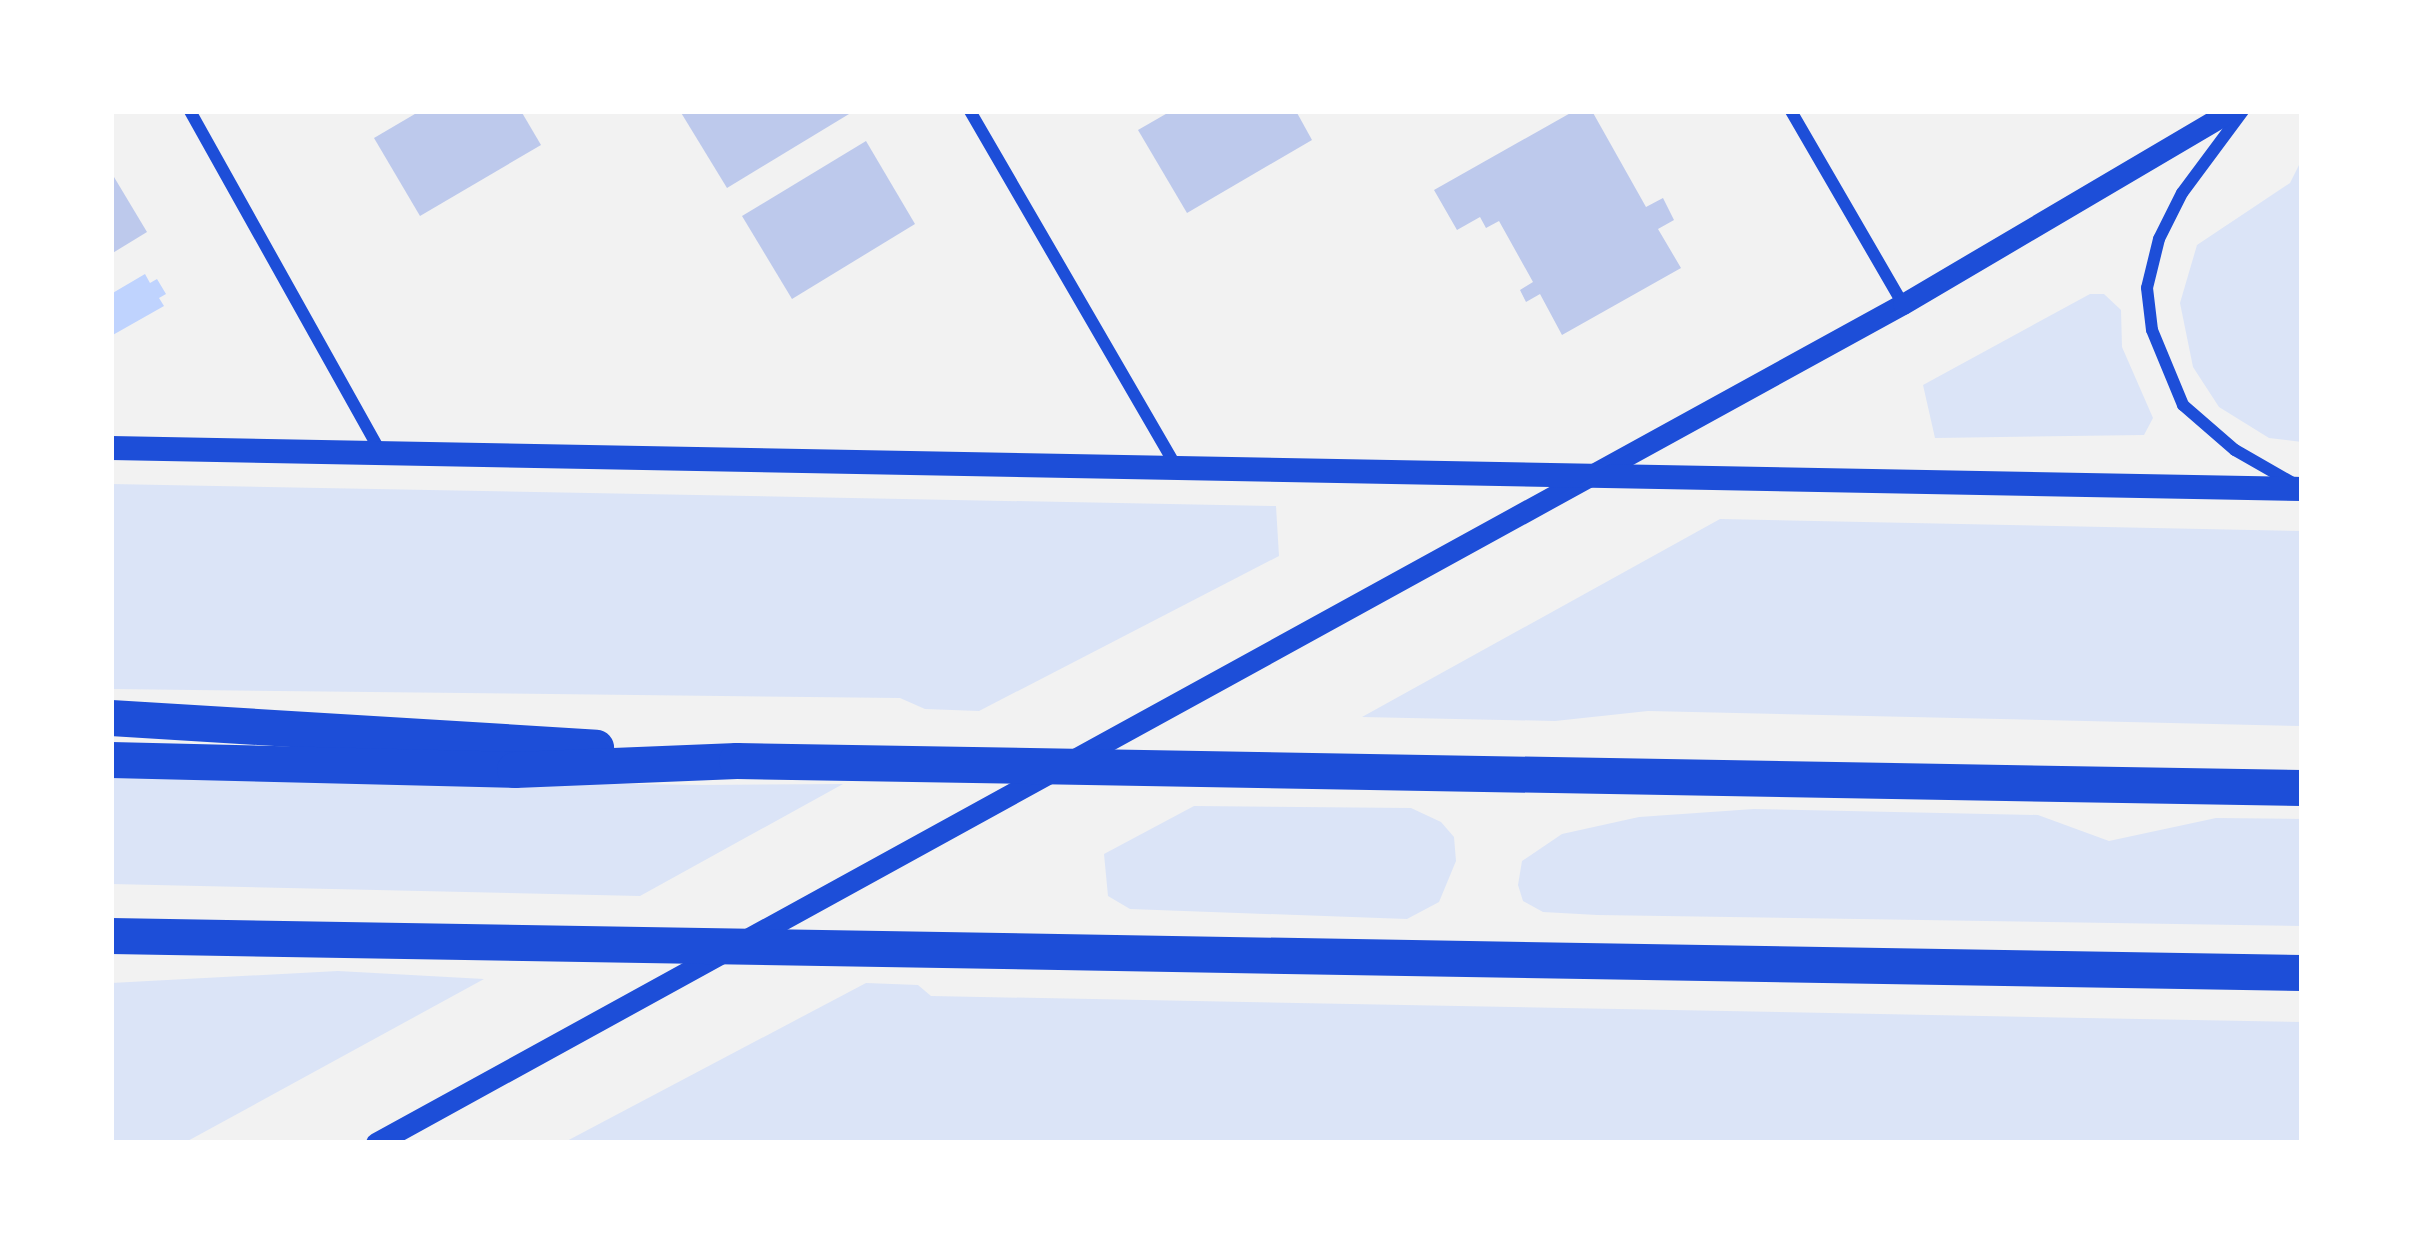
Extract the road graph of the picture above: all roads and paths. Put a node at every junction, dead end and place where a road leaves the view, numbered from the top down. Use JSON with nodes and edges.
{"nodes":[{"id":1,"x":190,"y":111,"type":"edge"},
{"id":2,"x":970,"y":111,"type":"edge"},
{"id":3,"x":1791,"y":111,"type":"edge"},
{"id":4,"x":2231,"y":111,"type":"edge"},
{"id":5,"x":2243,"y":111,"type":"edge"},
{"id":6,"x":1904,"y":304,"type":"junction"},
{"id":7,"x":111,"y":448,"type":"edge"},
{"id":8,"x":380,"y":451,"type":"junction"},
{"id":9,"x":1176,"y":467,"type":"junction"},
{"id":10,"x":1591,"y":476,"type":"junction"},
{"id":11,"x":2302,"y":489,"type":"edge"},
{"id":12,"x":111,"y":718,"type":"edge"},
{"id":13,"x":111,"y":760,"type":"edge"},
{"id":14,"x":736,"y":761,"type":"junction"},
{"id":15,"x":2302,"y":788,"type":"edge"},
{"id":16,"x":111,"y":936,"type":"edge"},
{"id":17,"x":2302,"y":973,"type":"edge"},
{"id":18,"x":376,"y":1143,"type":"edge"}],
"edges":[{"from":1,"to":8,"type":"street"},
{"from":2,"to":9,"type":"street"},
{"from":3,"to":6,"type":"street"},
{"from":4,"to":6,"type":"street"},
{"from":5,"to":11,"type":"street"},
{"from":6,"to":10,"type":"street"},
{"from":7,"to":8,"type":"main road"},
{"from":8,"to":9,"type":"main road"},
{"from":9,"to":10,"type":"main road"},
{"from":10,"to":11,"type":"main road"},
{"from":10,"to":18,"type":"street"},
{"from":12,"to":14,"type":"highway"},
{"from":13,"to":14,"type":"highway"},
{"from":14,"to":15,"type":"highway"},
{"from":16,"to":17,"type":"highway"}]}
